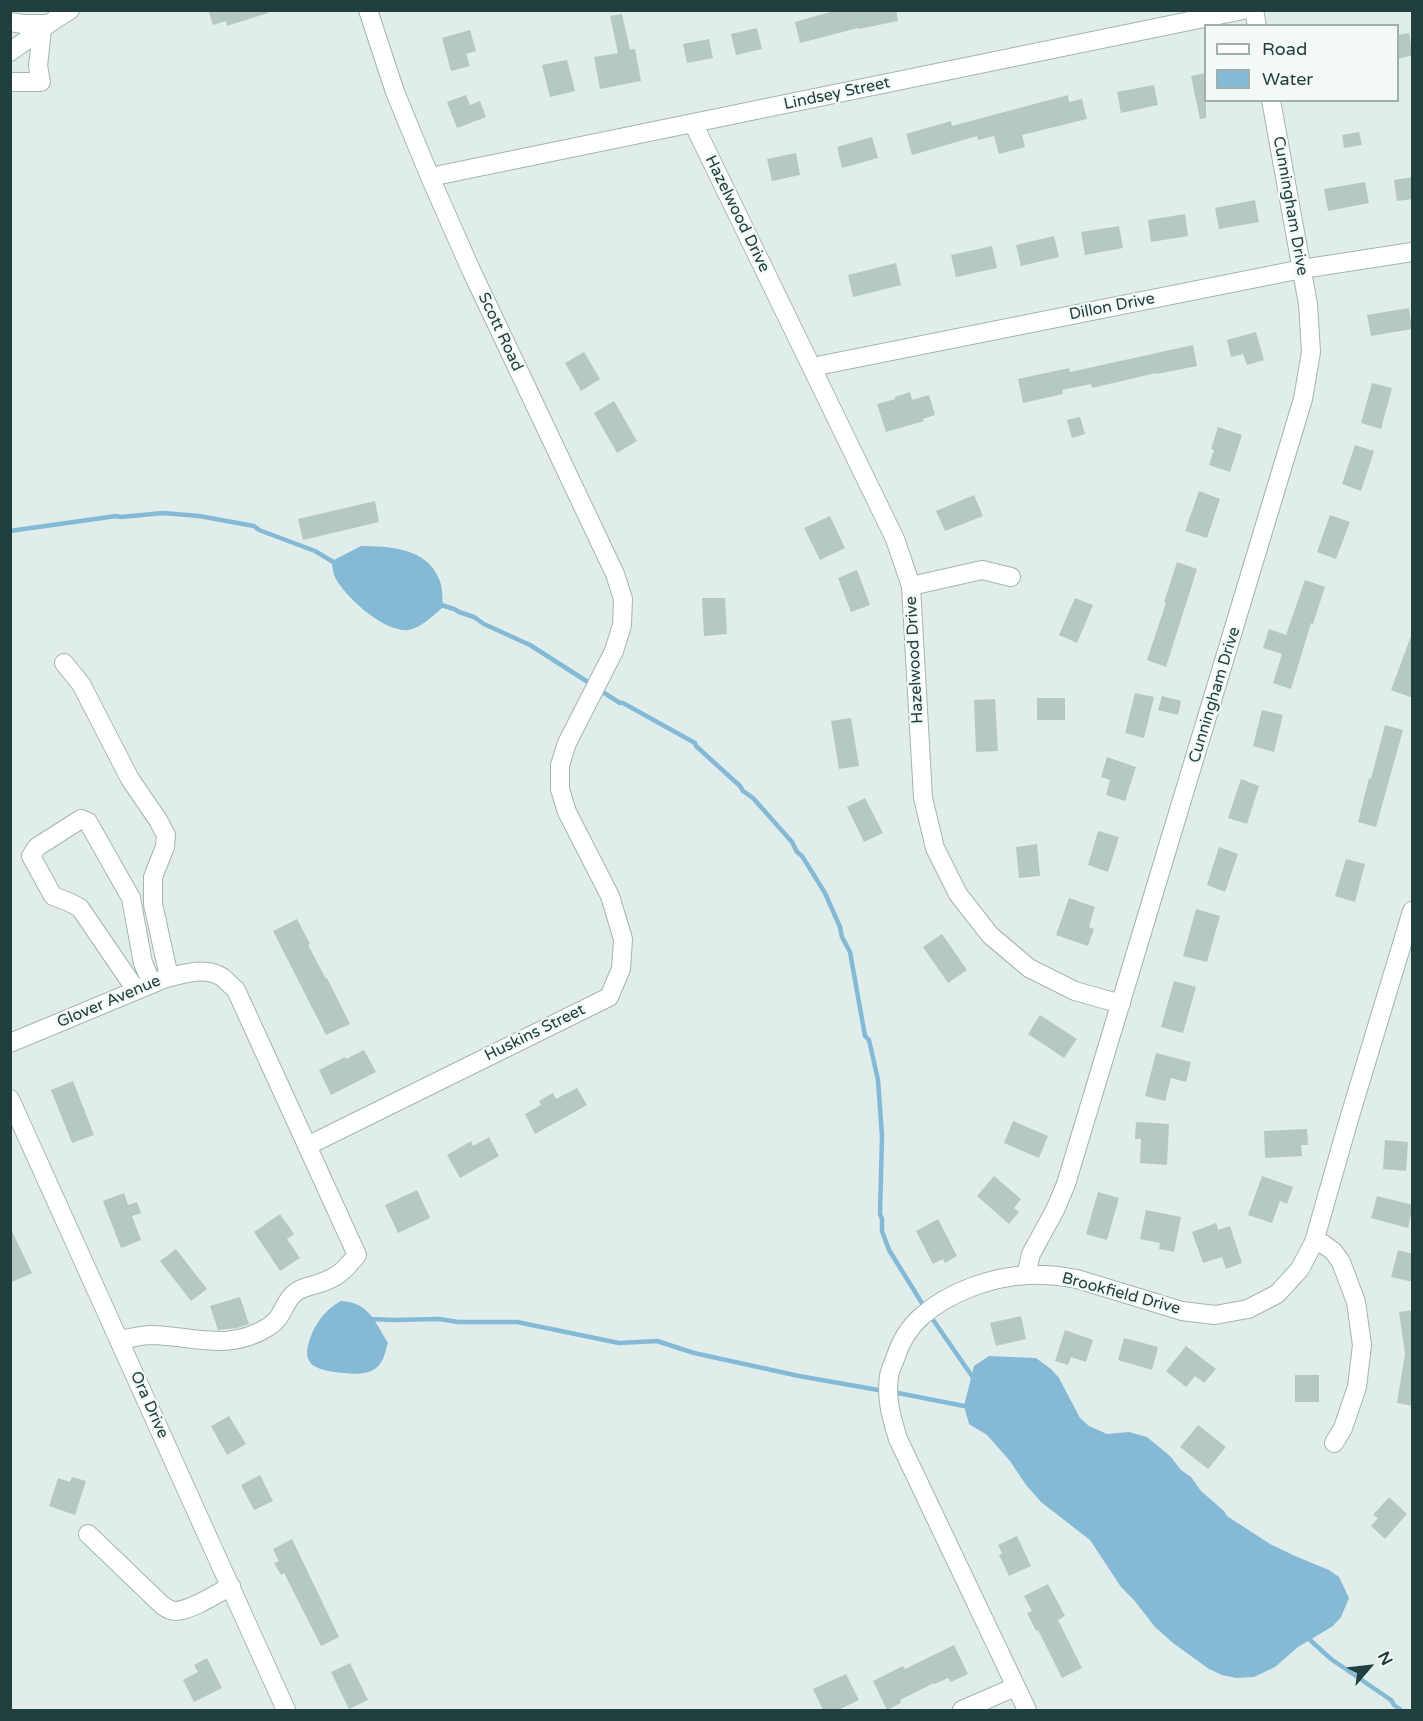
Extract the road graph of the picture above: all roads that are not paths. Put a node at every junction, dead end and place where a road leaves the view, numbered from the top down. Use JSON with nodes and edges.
{"nodes":[{"id":1,"x":70,"y":10,"type":"edge"},
{"id":2,"x":368,"y":10,"type":"edge"},
{"id":3,"x":1243,"y":10,"type":"edge"},
{"id":4,"x":10,"y":22,"type":"edge"},
{"id":5,"x":46,"y":26,"type":"junction"},
{"id":6,"x":10,"y":52,"type":"edge"},
{"id":7,"x":10,"y":82,"type":"edge"},
{"id":8,"x":1271,"y":102,"type":"edge"},
{"id":9,"x":693,"y":123,"type":"junction"},
{"id":10,"x":430,"y":177,"type":"junction"},
{"id":11,"x":1413,"y":252,"type":"edge"},
{"id":12,"x":1302,"y":269,"type":"junction"},
{"id":13,"x":812,"y":367,"type":"junction"},
{"id":14,"x":1011,"y":577,"type":"dead end"},
{"id":15,"x":911,"y":586,"type":"junction"},
{"id":16,"x":614,"y":651,"type":"joint"},
{"id":17,"x":64,"y":663,"type":"dead end"},
{"id":18,"x":1413,"y":911,"type":"edge"},
{"id":19,"x":152,"y":984,"type":"junction"},
{"id":20,"x":1120,"y":1004,"type":"junction"},
{"id":21,"x":10,"y":1043,"type":"edge"},
{"id":22,"x":10,"y":1099,"type":"edge"},
{"id":23,"x":307,"y":1146,"type":"junction"},
{"id":24,"x":1314,"y":1242,"type":"junction"},
{"id":25,"x":1026,"y":1275,"type":"junction"},
{"id":26,"x":120,"y":1340,"type":"junction"},
{"id":27,"x":1334,"y":1443,"type":"dead end"},
{"id":28,"x":88,"y":1534,"type":"dead end"},
{"id":29,"x":231,"y":1586,"type":"junction"},
{"id":30,"x":1015,"y":1687,"type":"junction"},
{"id":31,"x":286,"y":1710,"type":"edge"},
{"id":32,"x":962,"y":1710,"type":"edge"},
{"id":33,"x":1027,"y":1710,"type":"edge"}],
"edges":[{"from":1,"to":5,"type":"street"},
{"from":2,"to":10,"type":"street","name":"Scott Road"},
{"from":3,"to":9,"type":"street","name":"Lindsey Street"},
{"from":4,"to":5,"type":"street"},
{"from":5,"to":6,"type":"street"},
{"from":5,"to":7,"type":"street"},
{"from":8,"to":12,"type":"street","name":"Cunningham Drive"},
{"from":9,"to":10,"type":"street","name":"Lindsey Street"},
{"from":9,"to":13,"type":"street","name":"Hazelwood Drive"},
{"from":10,"to":16,"type":"street","name":"Scott Road"},
{"from":11,"to":12,"type":"street","name":"Dillon Drive"},
{"from":12,"to":13,"type":"street","name":"Dillon Drive"},
{"from":12,"to":20,"type":"street","name":"Cunningham Drive"},
{"from":13,"to":15,"type":"street","name":"Hazelwood Drive"},
{"from":14,"to":15,"type":"street"},
{"from":15,"to":20,"type":"street","name":"Hazelwood Drive"},
{"from":16,"to":23,"type":"street","name":"Huskins Street"},
{"from":17,"to":19,"type":"street"},
{"from":18,"to":24,"type":"street","name":"Brookfield Drive"},
{"from":19,"to":19,"type":"street"},
{"from":19,"to":21,"type":"street","name":"Glover Avenue"},
{"from":19,"to":23,"type":"street","name":"Glover Avenue"},
{"from":20,"to":25,"type":"street","name":"Cunningham Drive"},
{"from":22,"to":26,"type":"street","name":"Ora Drive"},
{"from":23,"to":26,"type":"street"},
{"from":24,"to":25,"type":"street","name":"Brookfield Drive"},
{"from":24,"to":27,"type":"street"},
{"from":25,"to":30,"type":"street","name":"Brookfield Drive"},
{"from":26,"to":29,"type":"street","name":"Ora Drive"},
{"from":28,"to":29,"type":"street"},
{"from":29,"to":31,"type":"street","name":"Ora Drive"},
{"from":30,"to":32,"type":"street"},
{"from":30,"to":33,"type":"street","name":"Brookfield Drive"}]}
